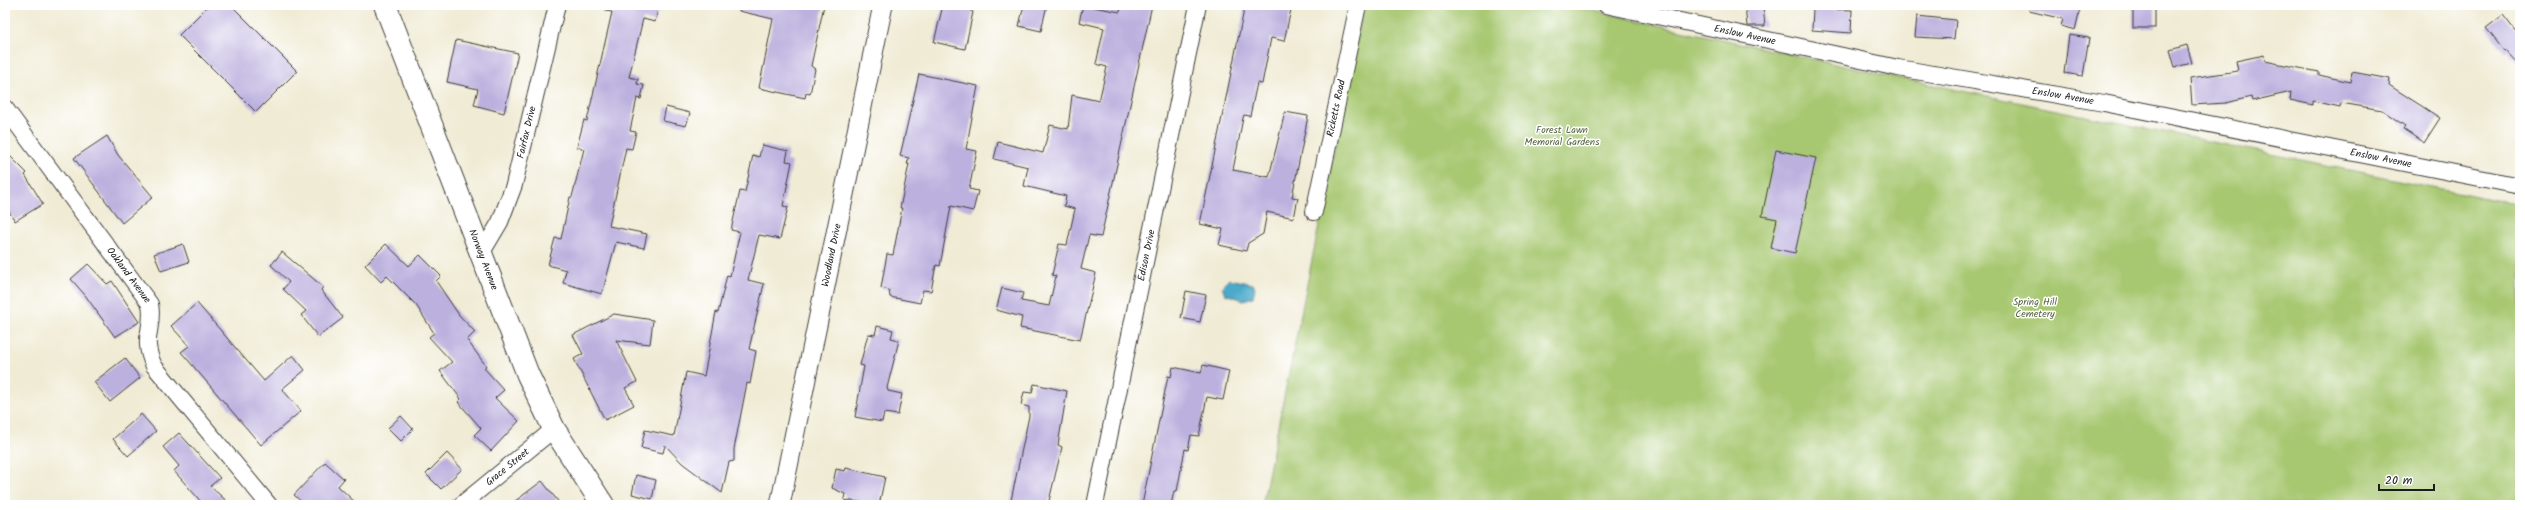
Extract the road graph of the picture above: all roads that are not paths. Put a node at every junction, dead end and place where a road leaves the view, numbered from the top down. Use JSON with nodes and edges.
{"nodes":[{"id":1,"x":385,"y":5,"type":"edge"},
{"id":2,"x":557,"y":5,"type":"edge"},
{"id":3,"x":883,"y":5,"type":"edge"},
{"id":4,"x":1198,"y":5,"type":"edge"},
{"id":5,"x":1358,"y":5,"type":"edge"},
{"id":6,"x":1606,"y":5,"type":"edge"},
{"id":7,"x":5,"y":108,"type":"edge"},
{"id":8,"x":2520,"y":186,"type":"edge"},
{"id":9,"x":1314,"y":212,"type":"dead end"},
{"id":10,"x":481,"y":254,"type":"junction"},
{"id":11,"x":554,"y":429,"type":"junction"},
{"id":12,"x":269,"y":505,"type":"edge"},
{"id":13,"x":461,"y":505,"type":"edge"},
{"id":14,"x":603,"y":505,"type":"edge"},
{"id":15,"x":780,"y":505,"type":"edge"},
{"id":16,"x":1095,"y":505,"type":"edge"}],
"edges":[{"from":1,"to":10,"type":"main road","name":"Norway Avenue"},
{"from":2,"to":10,"type":"street","name":"Fairfax Drive"},
{"from":3,"to":15,"type":"street","name":"Woodland Drive"},
{"from":4,"to":16,"type":"street","name":"Edison Drive"},
{"from":5,"to":9,"type":"street","name":"Ricketts Road"},
{"from":6,"to":8,"type":"street","name":"Enslow Avenue"},
{"from":7,"to":12,"type":"street","name":"Oakland Avenue"},
{"from":10,"to":11,"type":"main road","name":"Norway Avenue"},
{"from":11,"to":13,"type":"street","name":"Grace Street"},
{"from":11,"to":14,"type":"main road","name":"Norway Avenue"}]}
